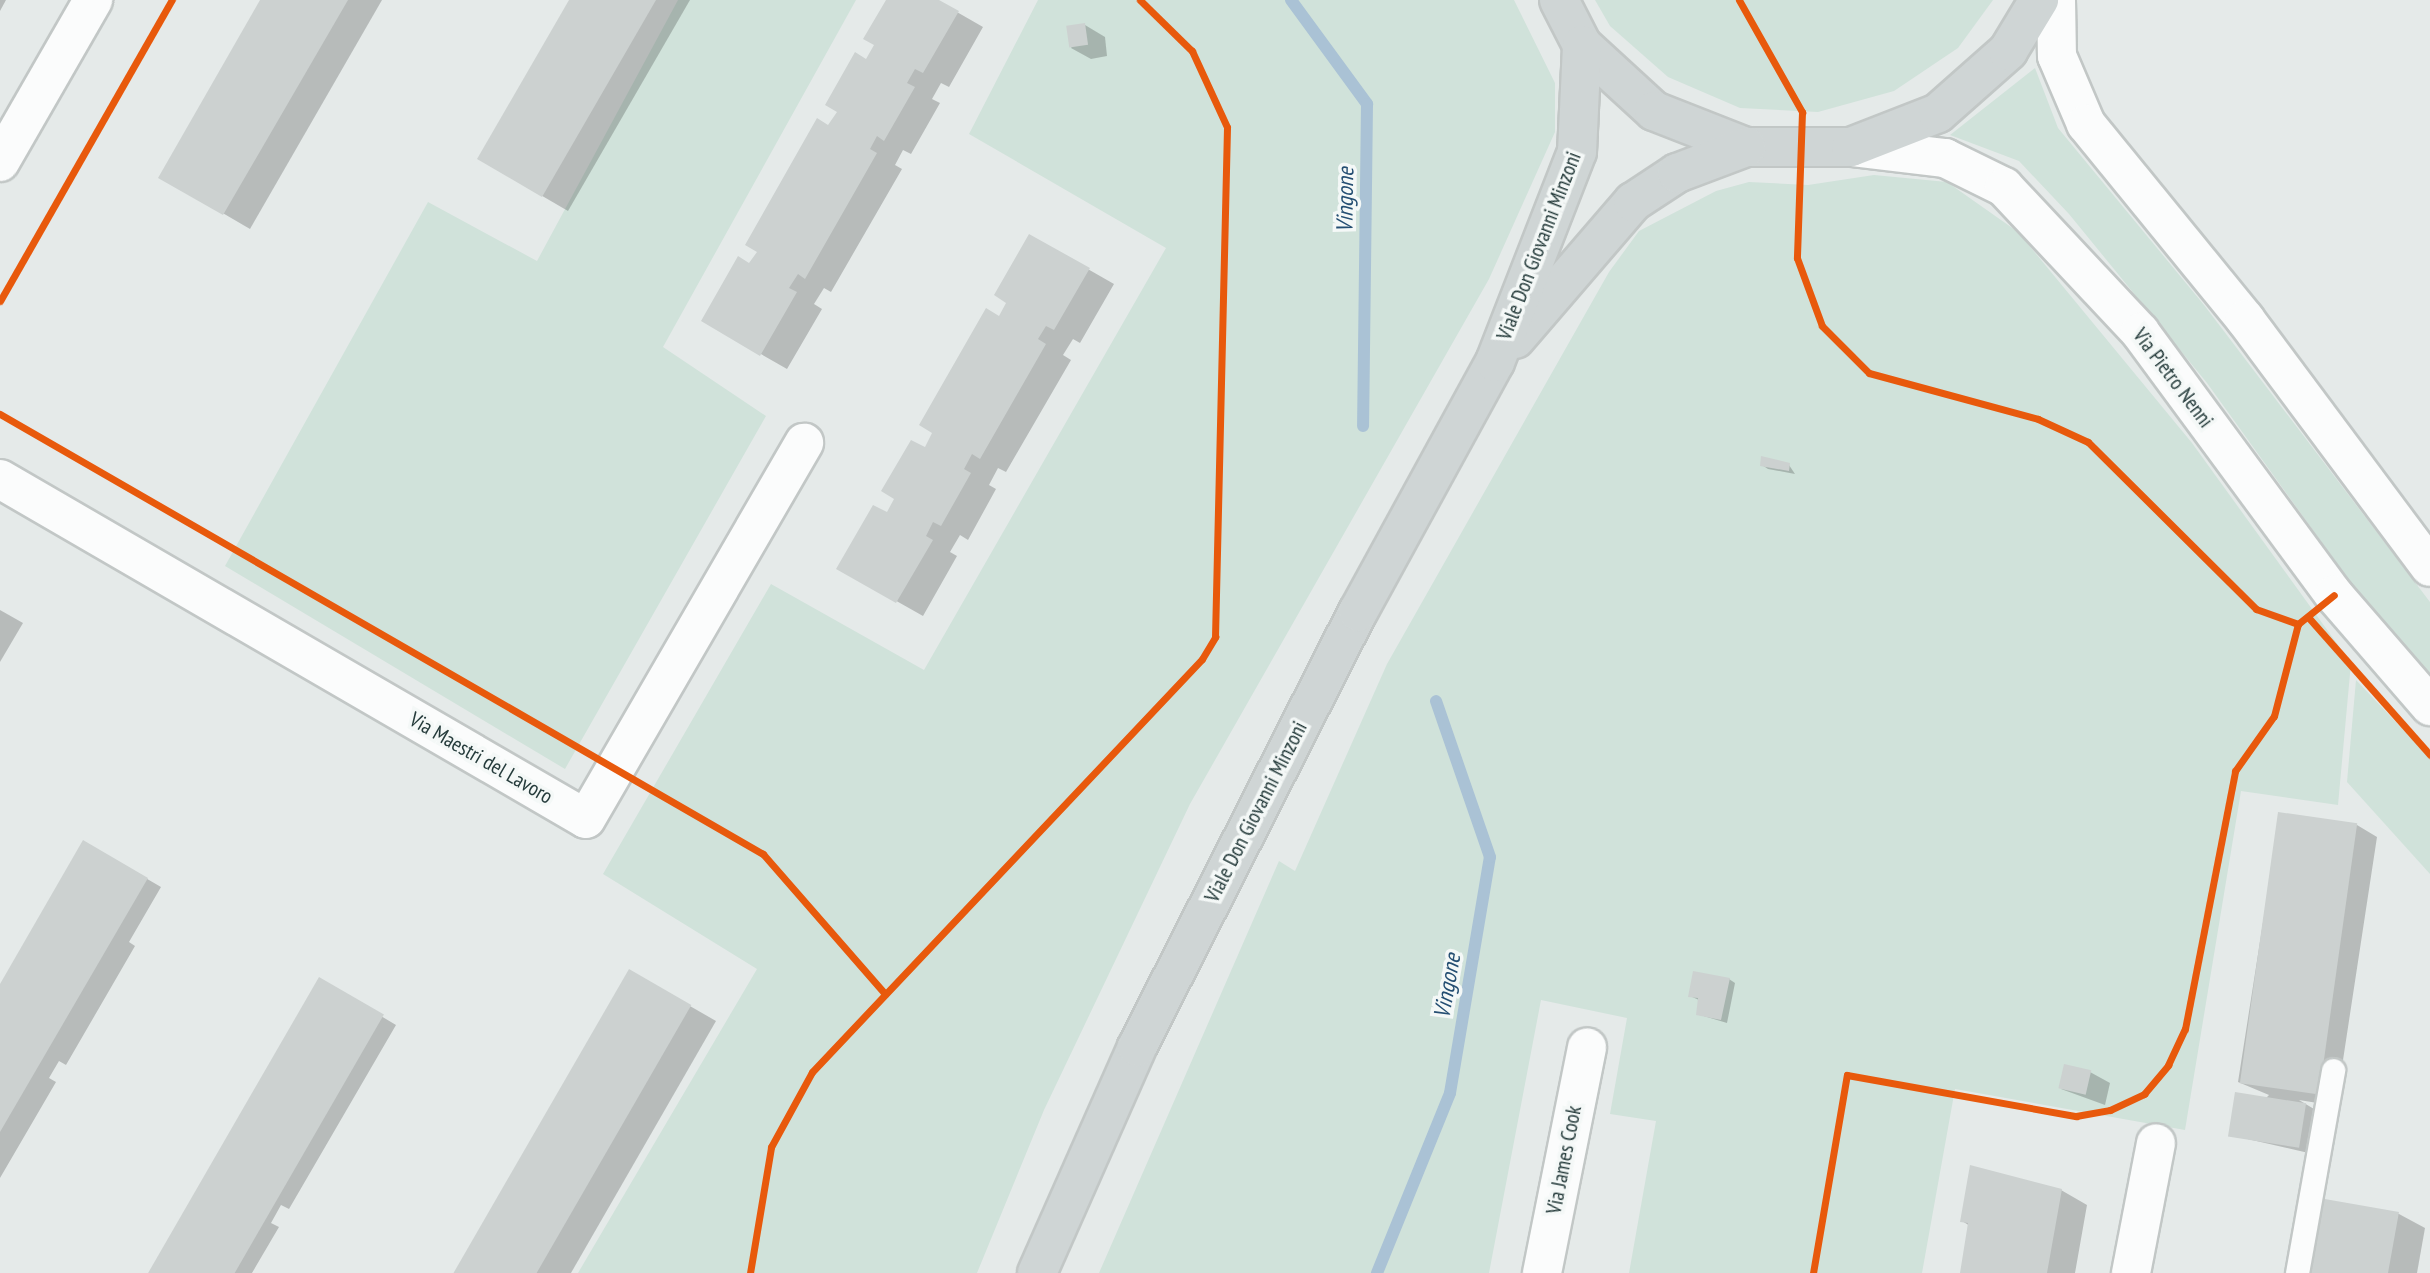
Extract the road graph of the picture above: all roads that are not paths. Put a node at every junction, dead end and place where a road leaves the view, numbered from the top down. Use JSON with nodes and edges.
{"nodes":[{"id":1,"x":93,"y":0,"type":"edge"},
{"id":2,"x":1559,"y":0,"type":"edge"},
{"id":3,"x":2039,"y":0,"type":"edge"},
{"id":4,"x":2056,"y":0,"type":"edge"},
{"id":5,"x":1582,"y":45,"type":"junction"},
{"id":6,"x":1851,"y":146,"type":"junction"},
{"id":7,"x":1746,"y":147,"type":"junction"},
{"id":8,"x":0,"y":162,"type":"edge"},
{"id":9,"x":1495,"y":362,"type":"junction"},
{"id":10,"x":804,"y":443,"type":"dead end"},
{"id":11,"x":0,"y":478,"type":"edge"},
{"id":12,"x":2430,"y":567,"type":"edge"},
{"id":13,"x":2430,"y":706,"type":"edge"},
{"id":14,"x":1587,"y":1047,"type":"dead end"},
{"id":15,"x":2333,"y":1070,"type":"dead end"},
{"id":16,"x":2156,"y":1143,"type":"dead end"},
{"id":17,"x":1037,"y":1273,"type":"edge"},
{"id":18,"x":1542,"y":1273,"type":"edge"},
{"id":19,"x":2131,"y":1273,"type":"edge"},
{"id":20,"x":2297,"y":1273,"type":"edge"}],
"edges":[{"from":1,"to":8,"type":"street"},
{"from":2,"to":5,"type":"main road"},
{"from":3,"to":6,"type":"main road"},
{"from":4,"to":12,"type":"street"},
{"from":5,"to":7,"type":"main road"},
{"from":5,"to":9,"type":"main road","name":"Viale Don Giovanni Minzoni"},
{"from":6,"to":7,"type":"main road"},
{"from":6,"to":13,"type":"street","name":"Via Pietro Nenni"},
{"from":7,"to":9,"type":"main road","name":"Viale Don Giovanni Minzoni"},
{"from":9,"to":17,"type":"main road","name":"Viale Don Giovanni Minzoni"},
{"from":10,"to":11,"type":"street","name":"Via Maestri del Lavoro"},
{"from":14,"to":18,"type":"street","name":"Via James Cook"},
{"from":15,"to":20,"type":"lane"},
{"from":16,"to":19,"type":"street"}]}
